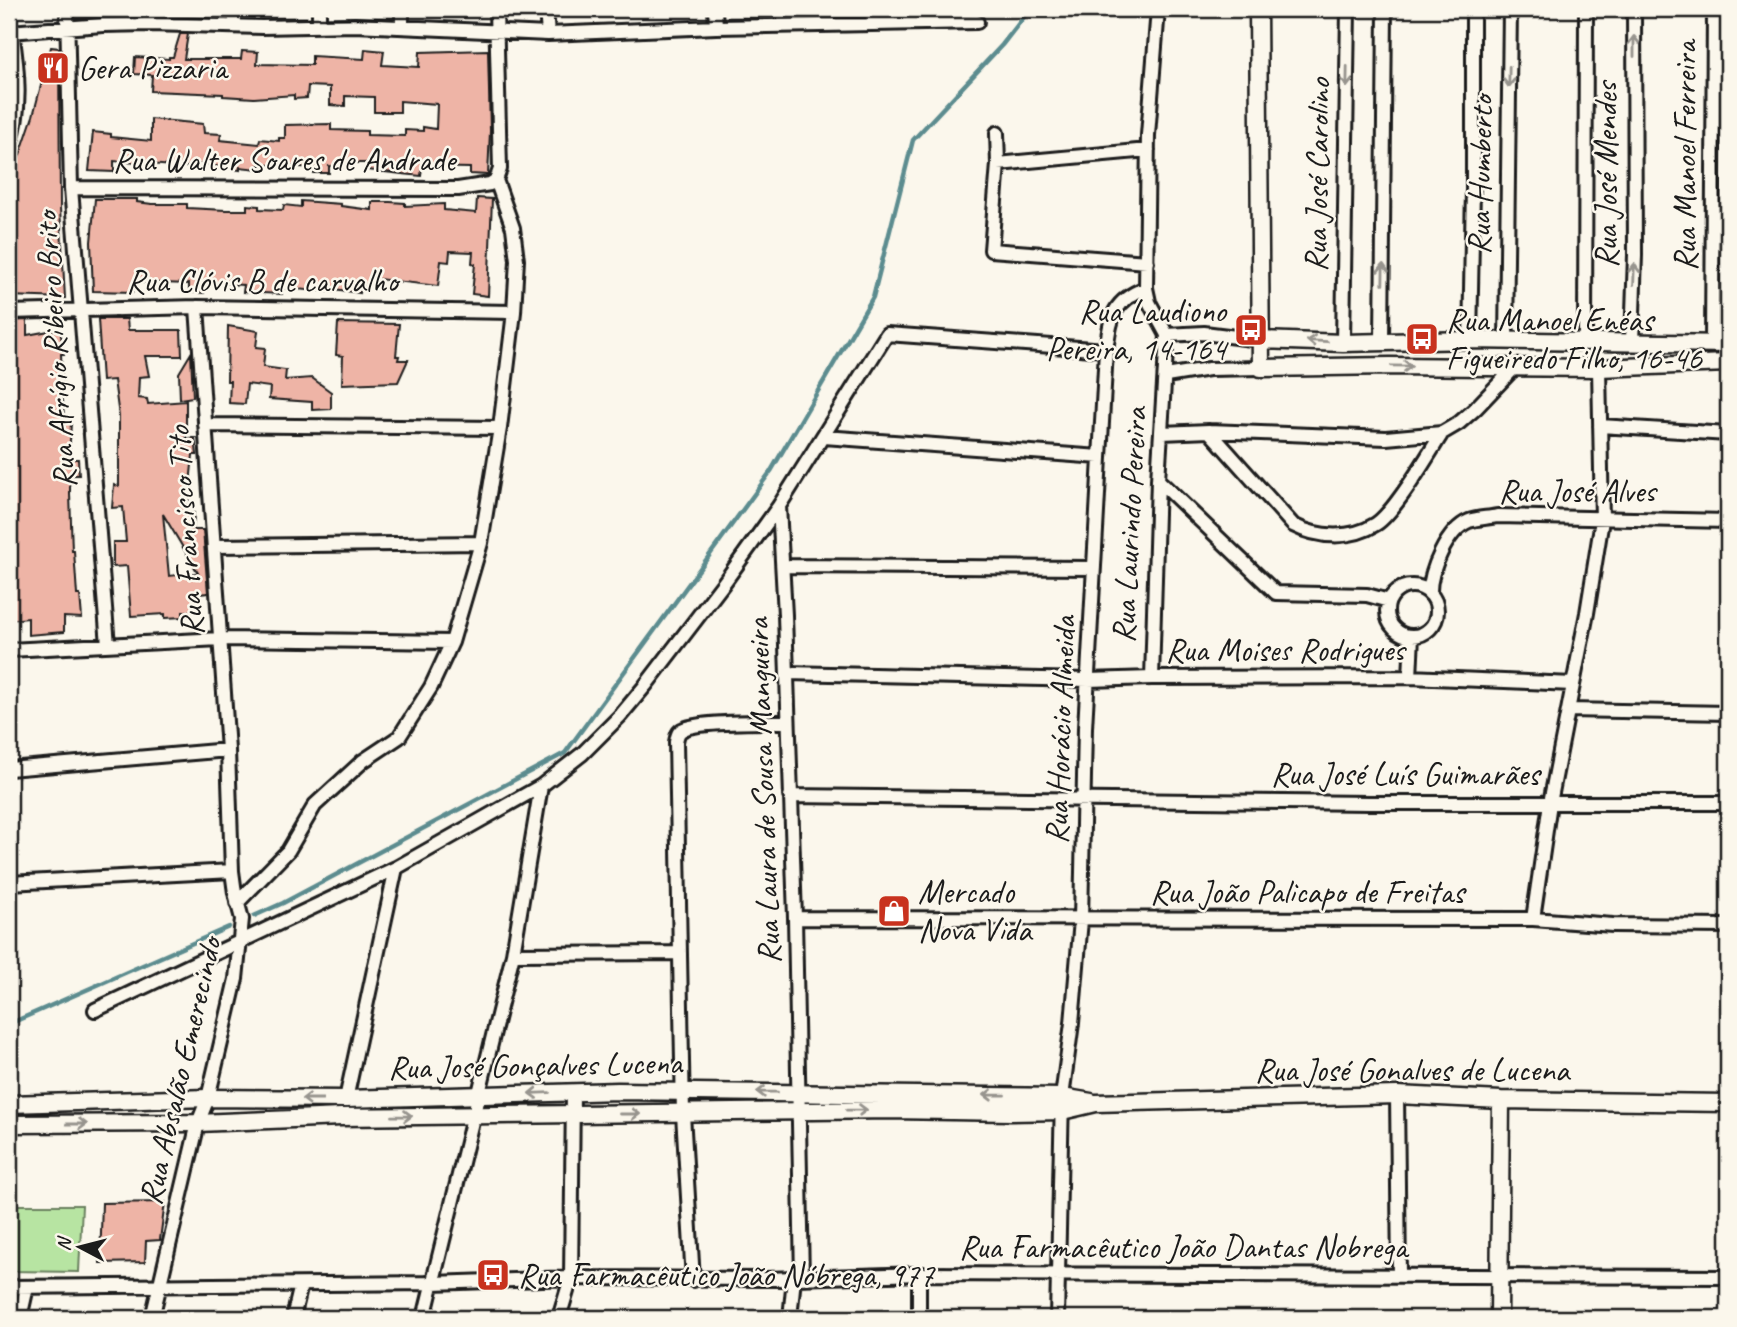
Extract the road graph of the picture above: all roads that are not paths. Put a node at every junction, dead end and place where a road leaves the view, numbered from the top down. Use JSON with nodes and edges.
{"nodes":[{"id":1,"x":67,"y":9,"type":"edge"},
{"id":2,"x":149,"y":9,"type":"edge"},
{"id":3,"x":235,"y":9,"type":"edge"},
{"id":4,"x":319,"y":9,"type":"edge"},
{"id":5,"x":402,"y":9,"type":"edge"},
{"id":6,"x":496,"y":9,"type":"edge"},
{"id":7,"x":546,"y":9,"type":"edge"},
{"id":8,"x":715,"y":9,"type":"edge"},
{"id":9,"x":873,"y":9,"type":"edge"},
{"id":10,"x":1158,"y":9,"type":"edge"},
{"id":11,"x":1258,"y":9,"type":"edge"},
{"id":12,"x":1348,"y":9,"type":"edge"},
{"id":13,"x":1385,"y":9,"type":"edge"},
{"id":14,"x":1473,"y":9,"type":"edge"},
{"id":15,"x":1510,"y":9,"type":"edge"},
{"id":16,"x":1586,"y":9,"type":"edge"},
{"id":17,"x":1634,"y":9,"type":"edge"},
{"id":18,"x":1714,"y":9,"type":"edge"},
{"id":19,"x":977,"y":22,"type":"dead end"},
{"id":20,"x":872,"y":23,"type":"junction"},
{"id":21,"x":149,"y":24,"type":"junction"},
{"id":22,"x":235,"y":26,"type":"junction"},
{"id":23,"x":319,"y":26,"type":"junction"},
{"id":24,"x":402,"y":27,"type":"junction"},
{"id":25,"x":716,"y":27,"type":"junction"},
{"id":26,"x":69,"y":28,"type":"junction"},
{"id":27,"x":10,"y":32,"type":"edge"},
{"id":28,"x":28,"y":32,"type":"junction"},
{"id":29,"x":496,"y":33,"type":"junction"},
{"id":30,"x":548,"y":34,"type":"junction"},
{"id":31,"x":17,"y":66,"type":"junction"},
{"id":32,"x":997,"y":133,"type":"dead end"},
{"id":33,"x":9,"y":148,"type":"edge"},
{"id":34,"x":1148,"y":150,"type":"junction"},
{"id":35,"x":998,"y":164,"type":"junction"},
{"id":36,"x":496,"y":180,"type":"junction"},
{"id":37,"x":71,"y":188,"type":"junction"},
{"id":38,"x":1147,"y":262,"type":"junction"},
{"id":39,"x":1146,"y":288,"type":"junction"},
{"id":40,"x":197,"y":307,"type":"junction"},
{"id":41,"x":81,"y":311,"type":"junction"},
{"id":42,"x":9,"y":312,"type":"edge"},
{"id":43,"x":514,"y":312,"type":"junction"},
{"id":44,"x":1167,"y":335,"type":"junction"},
{"id":45,"x":1260,"y":340,"type":"junction"},
{"id":46,"x":1470,"y":340,"type":"junction"},
{"id":47,"x":1382,"y":342,"type":"junction"},
{"id":48,"x":1506,"y":342,"type":"junction"},
{"id":49,"x":1586,"y":342,"type":"junction"},
{"id":50,"x":1632,"y":342,"type":"junction"},
{"id":51,"x":1343,"y":343,"type":"junction"},
{"id":52,"x":1720,"y":344,"type":"edge"},
{"id":53,"x":1107,"y":350,"type":"junction"},
{"id":54,"x":1728,"y":363,"type":"edge"},
{"id":55,"x":1516,"y":366,"type":"junction"},
{"id":56,"x":1599,"y":368,"type":"junction"},
{"id":57,"x":1261,"y":369,"type":"junction"},
{"id":58,"x":1166,"y":376,"type":"junction"},
{"id":59,"x":205,"y":425,"type":"junction"},
{"id":60,"x":1600,"y":426,"type":"junction"},
{"id":61,"x":500,"y":428,"type":"junction"},
{"id":62,"x":1209,"y":431,"type":"junction"},
{"id":63,"x":1162,"y":433,"type":"junction"},
{"id":64,"x":1442,"y":433,"type":"junction"},
{"id":65,"x":1728,"y":434,"type":"edge"},
{"id":66,"x":824,"y":437,"type":"junction"},
{"id":67,"x":1100,"y":457,"type":"junction"},
{"id":68,"x":1158,"y":480,"type":"junction"},
{"id":69,"x":779,"y":506,"type":"junction"},
{"id":70,"x":1602,"y":520,"type":"junction"},
{"id":71,"x":1728,"y":521,"type":"edge"},
{"id":72,"x":481,"y":543,"type":"junction"},
{"id":73,"x":214,"y":546,"type":"junction"},
{"id":74,"x":783,"y":566,"type":"junction"},
{"id":75,"x":1094,"y":568,"type":"junction"},
{"id":76,"x":1430,"y":594,"type":"junction"},
{"id":77,"x":1389,"y":601,"type":"junction"},
{"id":78,"x":1412,"y":636,"type":"junction"},
{"id":79,"x":220,"y":639,"type":"junction"},
{"id":80,"x":452,"y":642,"type":"junction"},
{"id":81,"x":108,"y":645,"type":"junction"},
{"id":82,"x":9,"y":650,"type":"edge"},
{"id":83,"x":787,"y":673,"type":"junction"},
{"id":84,"x":1410,"y":677,"type":"junction"},
{"id":85,"x":1153,"y":678,"type":"junction"},
{"id":86,"x":1088,"y":680,"type":"junction"},
{"id":87,"x":1573,"y":684,"type":"junction"},
{"id":88,"x":1568,"y":710,"type":"junction"},
{"id":89,"x":1728,"y":713,"type":"edge"},
{"id":90,"x":788,"y":722,"type":"junction"},
{"id":91,"x":228,"y":750,"type":"junction"},
{"id":92,"x":9,"y":769,"type":"edge"},
{"id":93,"x":541,"y":786,"type":"junction"},
{"id":94,"x":790,"y":796,"type":"junction"},
{"id":95,"x":1082,"y":800,"type":"junction"},
{"id":96,"x":1550,"y":803,"type":"junction"},
{"id":97,"x":1728,"y":803,"type":"edge"},
{"id":98,"x":397,"y":868,"type":"junction"},
{"id":99,"x":232,"y":871,"type":"junction"},
{"id":100,"x":9,"y":883,"type":"edge"},
{"id":101,"x":237,"y":903,"type":"junction"},
{"id":102,"x":795,"y":918,"type":"junction"},
{"id":103,"x":1533,"y":919,"type":"junction"},
{"id":104,"x":1081,"y":920,"type":"junction"},
{"id":105,"x":1728,"y":926,"type":"edge"},
{"id":106,"x":241,"y":942,"type":"junction"},
{"id":107,"x":680,"y":953,"type":"junction"},
{"id":108,"x":513,"y":954,"type":"junction"},
{"id":109,"x":95,"y":1010,"type":"dead end"},
{"id":110,"x":683,"y":1091,"type":"junction"},
{"id":111,"x":573,"y":1092,"type":"junction"},
{"id":112,"x":799,"y":1093,"type":"junction"},
{"id":113,"x":477,"y":1094,"type":"junction"},
{"id":114,"x":1397,"y":1096,"type":"junction"},
{"id":115,"x":208,"y":1098,"type":"junction"},
{"id":116,"x":346,"y":1098,"type":"junction"},
{"id":117,"x":1501,"y":1100,"type":"junction"},
{"id":118,"x":1728,"y":1103,"type":"edge"},
{"id":119,"x":9,"y":1104,"type":"edge"},
{"id":120,"x":1062,"y":1104,"type":"junction"},
{"id":121,"x":799,"y":1111,"type":"junction"},
{"id":122,"x":682,"y":1114,"type":"junction"},
{"id":123,"x":474,"y":1115,"type":"junction"},
{"id":124,"x":573,"y":1115,"type":"junction"},
{"id":125,"x":198,"y":1123,"type":"junction"},
{"id":126,"x":9,"y":1124,"type":"edge"},
{"id":127,"x":919,"y":1274,"type":"junction"},
{"id":128,"x":1059,"y":1275,"type":"junction"},
{"id":129,"x":1500,"y":1275,"type":"junction"},
{"id":130,"x":1399,"y":1276,"type":"junction"},
{"id":131,"x":571,"y":1278,"type":"junction"},
{"id":132,"x":798,"y":1278,"type":"junction"},
{"id":133,"x":1728,"y":1278,"type":"edge"},
{"id":134,"x":693,"y":1280,"type":"junction"},
{"id":135,"x":433,"y":1283,"type":"junction"},
{"id":136,"x":159,"y":1285,"type":"junction"},
{"id":137,"x":301,"y":1285,"type":"junction"},
{"id":138,"x":9,"y":1287,"type":"edge"},
{"id":139,"x":27,"y":1287,"type":"junction"},
{"id":140,"x":20,"y":1318,"type":"edge"},
{"id":141,"x":152,"y":1318,"type":"edge"},
{"id":142,"x":293,"y":1318,"type":"edge"},
{"id":143,"x":424,"y":1318,"type":"edge"},
{"id":144,"x":559,"y":1318,"type":"edge"},
{"id":145,"x":790,"y":1318,"type":"edge"},
{"id":146,"x":919,"y":1318,"type":"edge"},
{"id":147,"x":1058,"y":1318,"type":"edge"},
{"id":148,"x":1499,"y":1318,"type":"edge"}],
"edges":[{"from":1,"to":26,"type":"street","name":"Rua Afrígio Ribeiro Brito"},
{"from":2,"to":21,"type":"street"},
{"from":3,"to":22,"type":"street"},
{"from":4,"to":23,"type":"street"},
{"from":5,"to":24,"type":"street"},
{"from":6,"to":29,"type":"street"},
{"from":7,"to":30,"type":"street"},
{"from":8,"to":25,"type":"street"},
{"from":9,"to":20,"type":"street"},
{"from":10,"to":34,"type":"street"},
{"from":11,"to":45,"type":"street"},
{"from":12,"to":51,"type":"street","name":"Rua José Carolino","one_way":true},
{"from":47,"to":13,"type":"street","name":"Rua José Carolino","one_way":true},
{"from":14,"to":46,"type":"street","name":"Rua Humberto"},
{"from":15,"to":48,"type":"street","name":"Rua Humberto","one_way":true},
{"from":16,"to":49,"type":"street","name":"Rua José Mendes"},
{"from":50,"to":17,"type":"street","name":"Rua José Mendes","one_way":true},
{"from":18,"to":52,"type":"street","name":"Rua Manoel Ferreira"},
{"from":19,"to":20,"type":"street"},
{"from":20,"to":25,"type":"street"},
{"from":21,"to":22,"type":"street"},
{"from":21,"to":26,"type":"street"},
{"from":22,"to":23,"type":"street"},
{"from":23,"to":24,"type":"street"},
{"from":24,"to":29,"type":"street"},
{"from":25,"to":30,"type":"street"},
{"from":26,"to":28,"type":"street"},
{"from":26,"to":37,"type":"street","name":"Rua Afrígio Ribeiro Brito"},
{"from":27,"to":28,"type":"street"},
{"from":27,"to":31,"type":"street"},
{"from":28,"to":31,"type":"street"},
{"from":29,"to":30,"type":"street"},
{"from":29,"to":36,"type":"street"},
{"from":31,"to":33,"type":"street"},
{"from":32,"to":35,"type":"street"},
{"from":34,"to":35,"type":"street"},
{"from":34,"to":38,"type":"street"},
{"from":35,"to":38,"type":"street"},
{"from":36,"to":37,"type":"street","name":"Rua Walter Soares de Andrade"},
{"from":36,"to":43,"type":"street"},
{"from":37,"to":41,"type":"street","name":"Rua Afrígio Ribeiro Brito"},
{"from":38,"to":39,"type":"street"},
{"from":39,"to":44,"type":"street"},
{"from":39,"to":53,"type":"street","name":"Rua Horácio Almeida"},
{"from":40,"to":41,"type":"street","name":"Rua Clóvis B de carvalho"},
{"from":40,"to":43,"type":"street","name":"Rua Clóvis B de carvalho"},
{"from":40,"to":59,"type":"street","name":"Rua Francisco Tito"},
{"from":41,"to":42,"type":"street","name":"Rua Clóvis B de carvalho"},
{"from":41,"to":81,"type":"street","name":"Rua Afrígio Ribeiro Brito"},
{"from":43,"to":61,"type":"street"},
{"from":44,"to":45,"type":"street"},
{"from":44,"to":58,"type":"street","name":"Rua Laurindo Pereira"},
{"from":51,"to":45,"type":"street","one_way":true},
{"from":45,"to":57,"type":"street"},
{"from":46,"to":47,"type":"street"},
{"from":46,"to":48,"type":"street"},
{"from":47,"to":51,"type":"street"},
{"from":48,"to":49,"type":"street"},
{"from":49,"to":50,"type":"street"},
{"from":50,"to":52,"type":"street"},
{"from":53,"to":66,"type":"street"},
{"from":53,"to":67,"type":"street","name":"Rua Horácio Almeida"},
{"from":54,"to":56,"type":"street"},
{"from":55,"to":56,"type":"street"},
{"from":57,"to":55,"type":"street","one_way":true},
{"from":55,"to":64,"type":"street"},
{"from":56,"to":60,"type":"street"},
{"from":57,"to":58,"type":"street"},
{"from":58,"to":63,"type":"street","name":"Rua Laurindo Pereira"},
{"from":59,"to":61,"type":"street"},
{"from":59,"to":73,"type":"street","name":"Rua Francisco Tito"},
{"from":60,"to":65,"type":"street"},
{"from":60,"to":70,"type":"street"},
{"from":61,"to":72,"type":"street"},
{"from":62,"to":63,"type":"street"},
{"from":62,"to":64,"type":"street"},
{"from":62,"to":64,"type":"street"},
{"from":63,"to":68,"type":"street","name":"Rua Laurindo Pereira"},
{"from":66,"to":67,"type":"street"},
{"from":66,"to":69,"type":"street"},
{"from":67,"to":75,"type":"street","name":"Rua Horácio Almeida"},
{"from":68,"to":77,"type":"street"},
{"from":68,"to":85,"type":"street","name":"Rua Laurindo Pereira"},
{"from":69,"to":74,"type":"street","name":"Rua Laura de Sousa Mangueira"},
{"from":69,"to":93,"type":"street"},
{"from":70,"to":71,"type":"street","name":"Rua José Alves"},
{"from":70,"to":76,"type":"street","name":"Rua José Alves"},
{"from":70,"to":87,"type":"street"},
{"from":72,"to":73,"type":"street"},
{"from":72,"to":80,"type":"street"},
{"from":73,"to":79,"type":"street","name":"Rua Francisco Tito"},
{"from":74,"to":75,"type":"street"},
{"from":74,"to":83,"type":"street","name":"Rua Laura de Sousa Mangueira"},
{"from":75,"to":86,"type":"street","name":"Rua Horácio Almeida"},
{"from":76,"to":77,"type":"street"},
{"from":76,"to":78,"type":"street"},
{"from":77,"to":78,"type":"street"},
{"from":78,"to":84,"type":"street"},
{"from":79,"to":80,"type":"street"},
{"from":79,"to":81,"type":"street"},
{"from":79,"to":91,"type":"street","name":"Rua Francisco Tito"},
{"from":80,"to":101,"type":"street"},
{"from":81,"to":82,"type":"street"},
{"from":83,"to":86,"type":"street","name":"Rua Moises Rodrigues"},
{"from":83,"to":90,"type":"street","name":"Rua Laura de Sousa Mangueira"},
{"from":84,"to":85,"type":"street","name":"Rua Moises Rodrigues"},
{"from":84,"to":87,"type":"street","name":"Rua Moises Rodrigues"},
{"from":85,"to":86,"type":"street","name":"Rua Moises Rodrigues"},
{"from":86,"to":95,"type":"street","name":"Rua Horácio Almeida"},
{"from":87,"to":88,"type":"street"},
{"from":88,"to":89,"type":"street"},
{"from":88,"to":96,"type":"street"},
{"from":90,"to":94,"type":"street","name":"Rua Laura de Sousa Mangueira"},
{"from":90,"to":107,"type":"street"},
{"from":91,"to":92,"type":"street"},
{"from":91,"to":99,"type":"street","name":"Rua Absalão Emerecindo"},
{"from":93,"to":98,"type":"street"},
{"from":93,"to":108,"type":"street"},
{"from":94,"to":95,"type":"street","name":"Rua José Luís Guimarães"},
{"from":94,"to":102,"type":"street","name":"Rua Laura de Sousa Mangueira"},
{"from":95,"to":96,"type":"street","name":"Rua José Luís Guimarães"},
{"from":95,"to":104,"type":"street","name":"Rua Horácio Almeida"},
{"from":96,"to":97,"type":"street","name":"Rua José Luís Guimarães"},
{"from":96,"to":103,"type":"street"},
{"from":98,"to":106,"type":"street"},
{"from":98,"to":116,"type":"street"},
{"from":99,"to":100,"type":"street"},
{"from":99,"to":101,"type":"street","name":"Rua Absalão Emerecindo"},
{"from":101,"to":106,"type":"street","name":"Rua Absalão Emerecindo"},
{"from":102,"to":104,"type":"street","name":"Rua João Palicapo de Freitas"},
{"from":102,"to":112,"type":"street","name":"Rua Laura de Sousa Mangueira"},
{"from":103,"to":104,"type":"street","name":"Rua João Palicapo de Freitas"},
{"from":103,"to":105,"type":"street","name":"Rua João Palicapo de Freitas"},
{"from":104,"to":120,"type":"street","name":"Rua Horácio Almeida"},
{"from":106,"to":109,"type":"street"},
{"from":106,"to":115,"type":"street","name":"Rua Absalão Emerecindo"},
{"from":107,"to":108,"type":"street"},
{"from":107,"to":110,"type":"street"},
{"from":108,"to":113,"type":"street"},
{"from":110,"to":111,"type":"street","name":"Rua José Gonçalves Lucena"},
{"from":112,"to":110,"type":"street","name":"Rua José Gonçalves Lucena","one_way":true},
{"from":110,"to":122,"type":"street"},
{"from":111,"to":113,"type":"street","name":"Rua José Gonçalves Lucena","one_way":true},
{"from":111,"to":124,"type":"street"},
{"from":120,"to":112,"type":"street","name":"Rua José Gonçalves Lucena","one_way":true},
{"from":112,"to":121,"type":"street","name":"Rua Laura de Sousa Mangueira"},
{"from":113,"to":116,"type":"street","name":"Rua José Gonçalves Lucena"},
{"from":113,"to":123,"type":"street"},
{"from":114,"to":117,"type":"street","name":"Rua José Gonalves de Lucena"},
{"from":114,"to":120,"type":"street","name":"Rua José Gonalves de Lucena"},
{"from":114,"to":130,"type":"street"},
{"from":116,"to":115,"type":"street","name":"Rua José Gonçalves Lucena","one_way":true},
{"from":115,"to":119,"type":"street","name":"Rua José Gonçalves Lucena"},
{"from":115,"to":125,"type":"street","name":"Rua Absalão Emerecindo"},
{"from":117,"to":118,"type":"street","name":"Rua José Gonalves de Lucena"},
{"from":117,"to":129,"type":"street"},
{"from":121,"to":120,"type":"street","name":"Rua José Gonçalves Lucena","one_way":true},
{"from":120,"to":128,"type":"street","name":"Rua Horácio Almeida"},
{"from":121,"to":122,"type":"street","name":"Rua José Gonçalves Lucena"},
{"from":121,"to":132,"type":"street","name":"Rua Laura de Sousa Mangueira"},
{"from":124,"to":122,"type":"street","name":"Rua José Gonçalves Lucena","one_way":true},
{"from":122,"to":134,"type":"street"},
{"from":123,"to":124,"type":"street","name":"Rua José Gonçalves Lucena"},
{"from":125,"to":123,"type":"street","name":"Rua José Gonçalves Lucena","one_way":true},
{"from":123,"to":135,"type":"street"},
{"from":124,"to":131,"type":"street"},
{"from":126,"to":125,"type":"street","name":"Rua José Gonçalves Lucena","one_way":true},
{"from":125,"to":136,"type":"street","name":"Rua Absalão Emerecindo"},
{"from":127,"to":128,"type":"street","name":"Rua Farmacêutico João Dantas Nobrega"},
{"from":127,"to":132,"type":"street","name":"Rua Farmacêutico João Dantas Nobrega"},
{"from":127,"to":146,"type":"street"},
{"from":128,"to":130,"type":"street","name":"Rua Farmacêutico João Dantas Nobrega"},
{"from":128,"to":147,"type":"street","name":"Rua Horácio Almeida"},
{"from":129,"to":130,"type":"street","name":"Rua Farmacêutico João Dantas Nobrega"},
{"from":129,"to":133,"type":"street","name":"Rua Farmacêutico João Dantas Nobrega"},
{"from":129,"to":148,"type":"street"},
{"from":131,"to":134,"type":"street","name":"Rua Farmacêutico João Dantas Nobrega"},
{"from":131,"to":135,"type":"street","name":"Rua Farmacêutico João Dantas Nobrega"},
{"from":131,"to":144,"type":"street"},
{"from":132,"to":134,"type":"street","name":"Rua Farmacêutico João Dantas Nobrega"},
{"from":132,"to":145,"type":"street","name":"Rua Laura de Sousa Mangueira"},
{"from":135,"to":137,"type":"street","name":"Rua Farmacêutico João Dantas Nobrega"},
{"from":135,"to":143,"type":"street"},
{"from":136,"to":137,"type":"street","name":"Rua Farmacêutico João Dantas Nobrega"},
{"from":136,"to":139,"type":"street","name":"Rua Farmacêutico João Dantas Nobrega"},
{"from":136,"to":141,"type":"street","name":"Rua Absalão Emerecindo"},
{"from":137,"to":142,"type":"street"},
{"from":138,"to":139,"type":"street","name":"Rua Farmacêutico João Dantas Nobrega"},
{"from":139,"to":140,"type":"street"}]}
